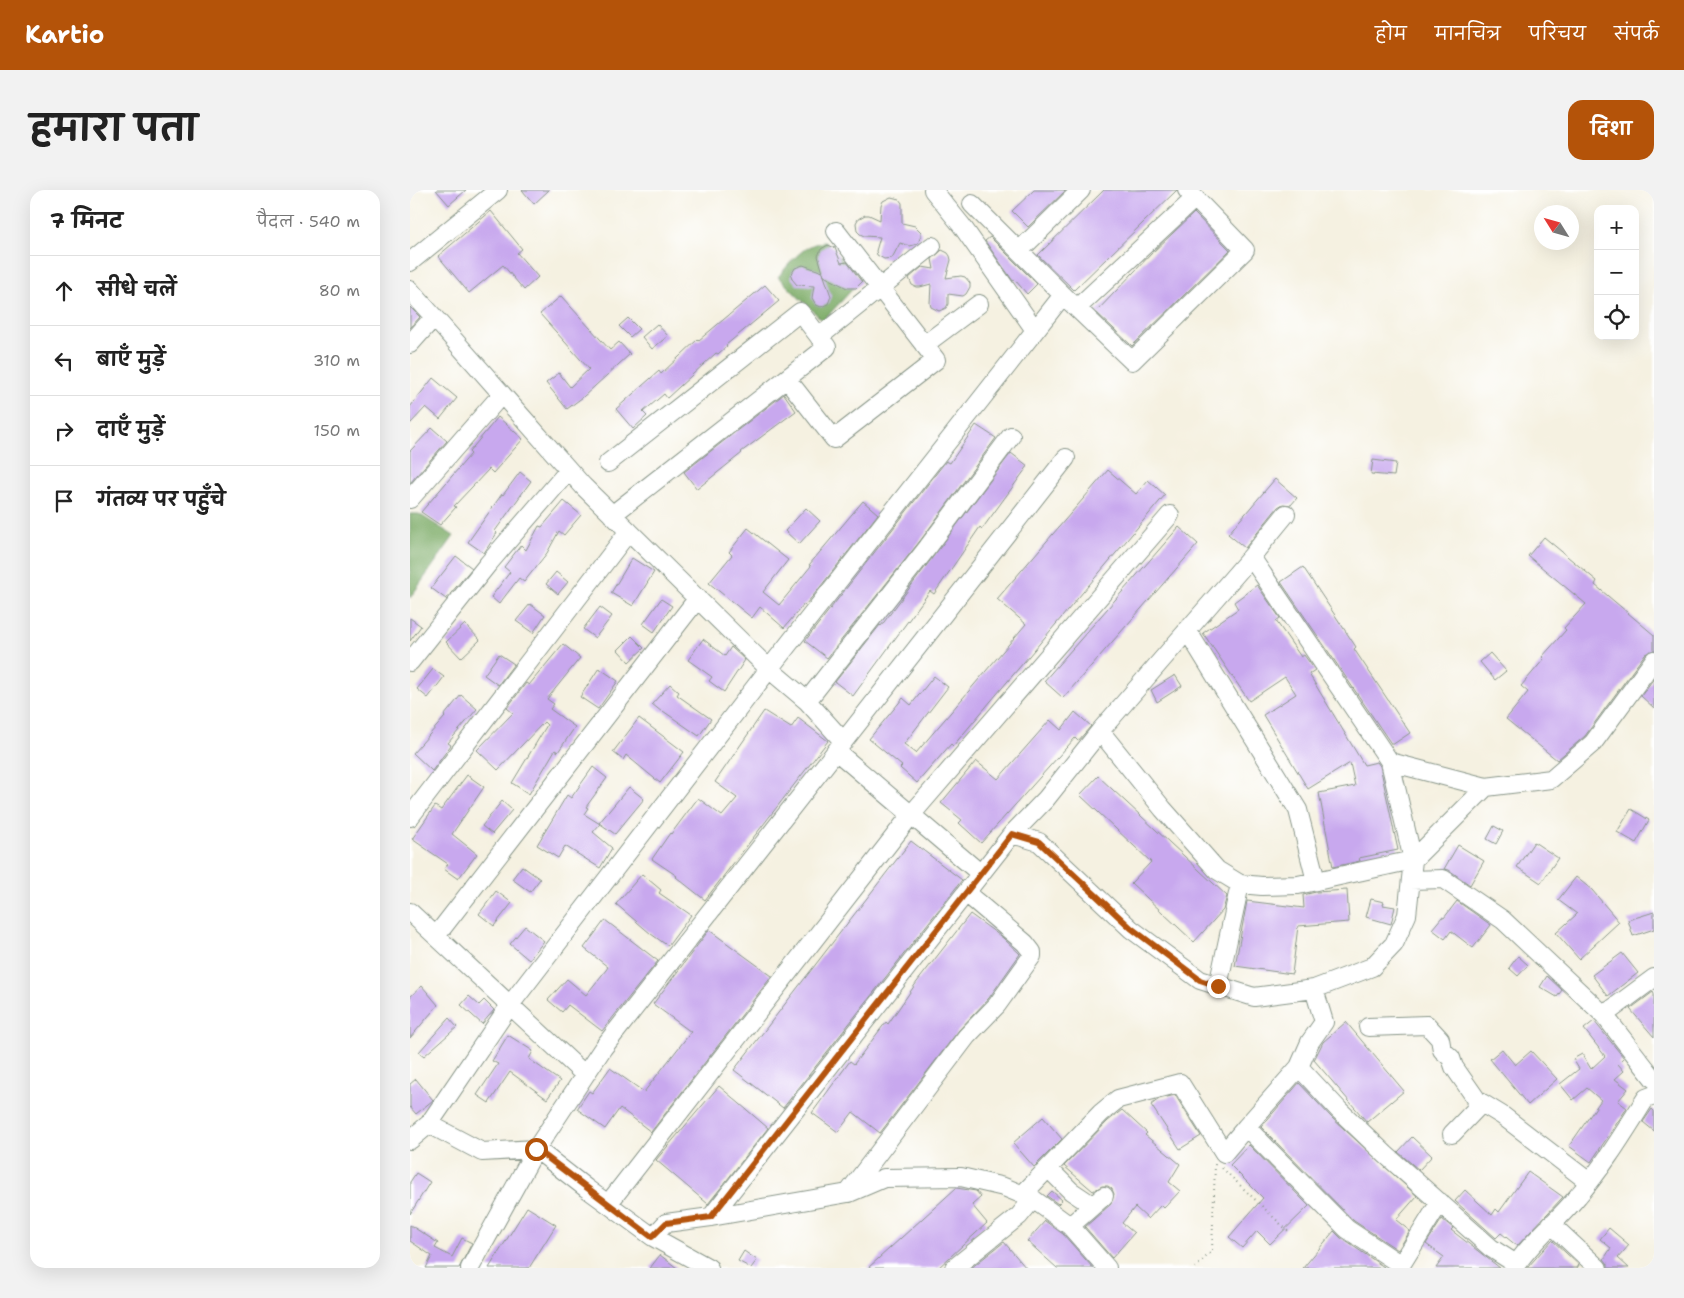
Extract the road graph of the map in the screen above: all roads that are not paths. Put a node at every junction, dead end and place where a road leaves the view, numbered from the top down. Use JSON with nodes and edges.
{"nodes":[{"id":1,"x":498,"y":190,"type":"edge"},
{"id":2,"x":934,"y":190,"type":"edge"},
{"id":3,"x":1081,"y":190,"type":"edge"},
{"id":4,"x":1191,"y":194,"type":"edge"},
{"id":5,"x":972,"y":204,"type":"dead end"},
{"id":6,"x":836,"y":231,"type":"dead end"},
{"id":7,"x":932,"y":246,"type":"dead end"},
{"id":8,"x":1019,"y":251,"type":"junction"},
{"id":9,"x":410,"y":262,"type":"edge"},
{"id":10,"x":880,"y":288,"type":"junction"},
{"id":11,"x":410,"y":290,"type":"edge"},
{"id":12,"x":1063,"y":295,"type":"junction"},
{"id":13,"x":979,"y":304,"type":"dead end"},
{"id":14,"x":1077,"y":308,"type":"junction"},
{"id":15,"x":434,"y":317,"type":"junction"},
{"id":16,"x":1035,"y":330,"type":"junction"},
{"id":17,"x":819,"y":337,"type":"junction"},
{"id":18,"x":410,"y":344,"type":"edge"},
{"id":19,"x":924,"y":345,"type":"junction"},
{"id":20,"x":787,"y":379,"type":"junction"},
{"id":21,"x":502,"y":394,"type":"junction"},
{"id":22,"x":1011,"y":436,"type":"dead end"},
{"id":23,"x":1066,"y":458,"type":"dead end"},
{"id":24,"x":608,"y":463,"type":"dead end"},
{"id":25,"x":569,"y":470,"type":"junction"},
{"id":26,"x":410,"y":499,"type":"edge"},
{"id":27,"x":1286,"y":514,"type":"dead end"},
{"id":28,"x":612,"y":515,"type":"junction"},
{"id":29,"x":1170,"y":515,"type":"dead end"},
{"id":30,"x":629,"y":531,"type":"junction"},
{"id":31,"x":1251,"y":557,"type":"junction"},
{"id":32,"x":698,"y":598,"type":"junction"},
{"id":33,"x":1187,"y":630,"type":"junction"},
{"id":34,"x":1654,"y":660,"type":"edge"},
{"id":35,"x":410,"y":662,"type":"edge"},
{"id":36,"x":769,"y":669,"type":"junction"},
{"id":37,"x":808,"y":702,"type":"junction"},
{"id":38,"x":1100,"y":731,"type":"junction"},
{"id":39,"x":839,"y":746,"type":"junction"},
{"id":40,"x":1390,"y":762,"type":"junction"},
{"id":41,"x":1486,"y":787,"type":"junction"},
{"id":42,"x":911,"y":815,"type":"junction"},
{"id":43,"x":410,"y":817,"type":"edge"},
{"id":44,"x":1012,"y":834,"type":"junction"},
{"id":45,"x":1413,"y":860,"type":"junction"},
{"id":46,"x":981,"y":874,"type":"junction"},
{"id":47,"x":1411,"y":880,"type":"junction"},
{"id":48,"x":1316,"y":881,"type":"junction"},
{"id":49,"x":1240,"y":884,"type":"junction"},
{"id":50,"x":966,"y":893,"type":"junction"},
{"id":51,"x":410,"y":912,"type":"edge"},
{"id":52,"x":436,"y":936,"type":"junction"},
{"id":53,"x":1654,"y":978,"type":"edge"},
{"id":54,"x":1218,"y":986,"type":"junction"},
{"id":55,"x":1314,"y":989,"type":"junction"},
{"id":56,"x":510,"y":1005,"type":"junction"},
{"id":57,"x":1604,"y":1015,"type":"junction"},
{"id":58,"x":1368,"y":1027,"type":"dead end"},
{"id":59,"x":1299,"y":1067,"type":"junction"},
{"id":60,"x":585,"y":1074,"type":"junction"},
{"id":61,"x":1654,"y":1079,"type":"edge"},
{"id":62,"x":1654,"y":1095,"type":"edge"},
{"id":63,"x":1477,"y":1100,"type":"junction"},
{"id":64,"x":429,"y":1124,"type":"junction"},
{"id":65,"x":1246,"y":1127,"type":"junction"},
{"id":66,"x":1452,"y":1134,"type":"dead end"},
{"id":67,"x":410,"y":1140,"type":"edge"},
{"id":68,"x":536,"y":1149,"type":"junction"},
{"id":69,"x":1048,"y":1168,"type":"junction"},
{"id":70,"x":1590,"y":1182,"type":"junction"},
{"id":71,"x":848,"y":1193,"type":"junction"},
{"id":72,"x":1033,"y":1199,"type":"junction"},
{"id":73,"x":1440,"y":1202,"type":"junction"},
{"id":74,"x":608,"y":1204,"type":"junction"},
{"id":75,"x":711,"y":1217,"type":"junction"},
{"id":76,"x":1551,"y":1224,"type":"junction"},
{"id":77,"x":1070,"y":1226,"type":"junction"},
{"id":78,"x":652,"y":1237,"type":"junction"},
{"id":79,"x":1400,"y":1266,"type":"edge"},
{"id":80,"x":1515,"y":1266,"type":"edge"},
{"id":81,"x":470,"y":1268,"type":"edge"},
{"id":82,"x":709,"y":1268,"type":"edge"},
{"id":83,"x":954,"y":1268,"type":"edge"},
{"id":84,"x":1107,"y":1268,"type":"edge"},
{"id":85,"x":1598,"y":1268,"type":"edge"}],
"edges":[{"from":1,"to":9,"type":"street"},
{"from":2,"to":16,"type":"street"},
{"from":3,"to":8,"type":"street"},
{"from":4,"to":14,"type":"street"},
{"from":4,"to":14,"type":"street"},
{"from":5,"to":8,"type":"street"},
{"from":6,"to":10,"type":"street"},
{"from":7,"to":10,"type":"street"},
{"from":8,"to":12,"type":"street"},
{"from":10,"to":17,"type":"street"},
{"from":10,"to":19,"type":"street"},
{"from":11,"to":15,"type":"street"},
{"from":12,"to":14,"type":"street"},
{"from":12,"to":16,"type":"street"},
{"from":13,"to":19,"type":"street"},
{"from":15,"to":18,"type":"street"},
{"from":15,"to":21,"type":"street"},
{"from":16,"to":36,"type":"street"},
{"from":17,"to":20,"type":"street"},
{"from":17,"to":24,"type":"street"},
{"from":19,"to":20,"type":"street"},
{"from":20,"to":28,"type":"street"},
{"from":21,"to":25,"type":"street"},
{"from":21,"to":26,"type":"street"},
{"from":22,"to":37,"type":"street"},
{"from":23,"to":39,"type":"street"},
{"from":25,"to":28,"type":"street"},
{"from":25,"to":35,"type":"street"},
{"from":27,"to":31,"type":"street"},
{"from":28,"to":30,"type":"street"},
{"from":29,"to":42,"type":"street"},
{"from":30,"to":32,"type":"street"},
{"from":30,"to":43,"type":"street"},
{"from":31,"to":33,"type":"street"},
{"from":31,"to":40,"type":"street"},
{"from":32,"to":36,"type":"street"},
{"from":32,"to":52,"type":"street"},
{"from":33,"to":38,"type":"street"},
{"from":33,"to":48,"type":"street"},
{"from":34,"to":41,"type":"street"},
{"from":36,"to":37,"type":"street"},
{"from":36,"to":56,"type":"street"},
{"from":37,"to":39,"type":"street"},
{"from":38,"to":44,"type":"street"},
{"from":38,"to":49,"type":"street"},
{"from":39,"to":42,"type":"street"},
{"from":39,"to":60,"type":"street"},
{"from":40,"to":41,"type":"street"},
{"from":40,"to":45,"type":"street"},
{"from":41,"to":45,"type":"street"},
{"from":42,"to":46,"type":"street"},
{"from":42,"to":74,"type":"street"},
{"from":44,"to":46,"type":"street"},
{"from":44,"to":54,"type":"street"},
{"from":45,"to":47,"type":"street"},
{"from":45,"to":48,"type":"street"},
{"from":46,"to":50,"type":"street"},
{"from":47,"to":55,"type":"street"},
{"from":47,"to":57,"type":"street"},
{"from":48,"to":49,"type":"street"},
{"from":49,"to":54,"type":"street"},
{"from":50,"to":71,"type":"street"},
{"from":50,"to":75,"type":"street"},
{"from":51,"to":52,"type":"street"},
{"from":52,"to":56,"type":"street"},
{"from":53,"to":57,"type":"street"},
{"from":54,"to":55,"type":"street"},
{"from":55,"to":59,"type":"street"},
{"from":56,"to":60,"type":"street"},
{"from":56,"to":64,"type":"street"},
{"from":57,"to":61,"type":"street"},
{"from":58,"to":63,"type":"street"},
{"from":59,"to":65,"type":"street"},
{"from":59,"to":73,"type":"street"},
{"from":60,"to":68,"type":"street"},
{"from":62,"to":70,"type":"street"},
{"from":63,"to":66,"type":"street"},
{"from":63,"to":70,"type":"street"},
{"from":64,"to":67,"type":"street"},
{"from":64,"to":68,"type":"street"},
{"from":65,"to":69,"type":"street"},
{"from":65,"to":79,"type":"street"},
{"from":68,"to":74,"type":"street"},
{"from":68,"to":81,"type":"street"},
{"from":69,"to":72,"type":"street"},
{"from":69,"to":77,"type":"street"},
{"from":70,"to":76,"type":"street"},
{"from":71,"to":72,"type":"street"},
{"from":71,"to":75,"type":"street"},
{"from":72,"to":77,"type":"street"},
{"from":72,"to":83,"type":"street"},
{"from":73,"to":79,"type":"street"},
{"from":73,"to":80,"type":"street"},
{"from":74,"to":78,"type":"street"},
{"from":75,"to":78,"type":"street"},
{"from":76,"to":80,"type":"street"},
{"from":76,"to":85,"type":"street"},
{"from":77,"to":84,"type":"street"},
{"from":78,"to":82,"type":"street"}]}
